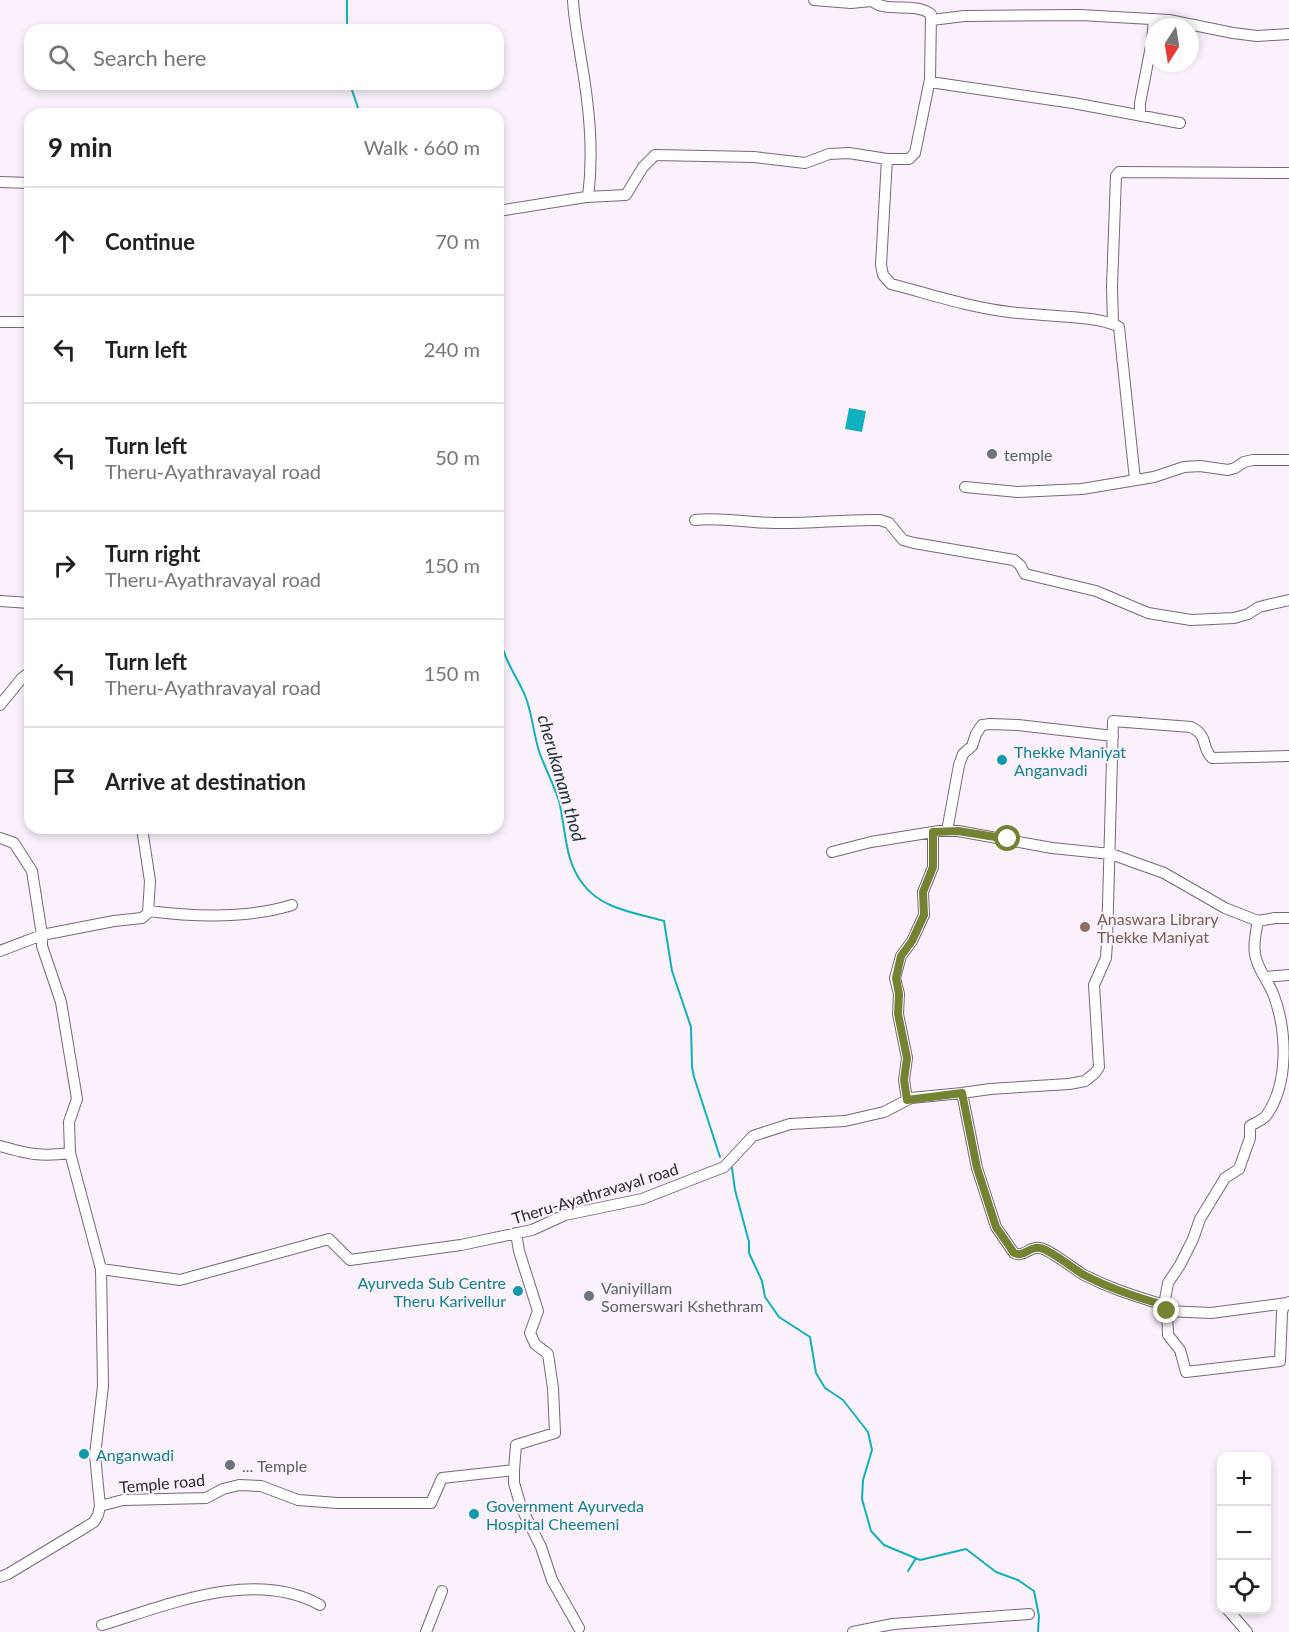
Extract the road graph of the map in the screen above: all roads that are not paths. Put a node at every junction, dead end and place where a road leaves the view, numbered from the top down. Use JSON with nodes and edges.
{"nodes":[{"id":1,"x":573,"y":0,"type":"edge"},
{"id":2,"x":814,"y":0,"type":"edge"},
{"id":3,"x":871,"y":1,"type":"edge"},
{"id":4,"x":1145,"y":19,"type":"edge"},
{"id":5,"x":932,"y":20,"type":"junction"},
{"id":6,"x":1199,"y":26,"type":"edge"},
{"id":7,"x":1289,"y":34,"type":"edge"},
{"id":8,"x":1146,"y":72,"type":"edge"},
{"id":9,"x":930,"y":82,"type":"junction"},
{"id":10,"x":1140,"y":115,"type":"junction"},
{"id":11,"x":1180,"y":123,"type":"dead end"},
{"id":12,"x":887,"y":159,"type":"junction"},
{"id":13,"x":1289,"y":173,"type":"edge"},
{"id":14,"x":0,"y":182,"type":"edge"},
{"id":15,"x":24,"y":183,"type":"edge"},
{"id":16,"x":588,"y":197,"type":"junction"},
{"id":17,"x":504,"y":211,"type":"edge"},
{"id":18,"x":24,"y":321,"type":"edge"},
{"id":19,"x":0,"y":322,"type":"edge"},
{"id":20,"x":1113,"y":324,"type":"junction"},
{"id":21,"x":1289,"y":460,"type":"edge"},
{"id":22,"x":1135,"y":480,"type":"junction"},
{"id":23,"x":965,"y":487,"type":"dead end"},
{"id":24,"x":695,"y":520,"type":"dead end"},
{"id":25,"x":1289,"y":600,"type":"edge"},
{"id":26,"x":0,"y":601,"type":"edge"},
{"id":27,"x":24,"y":603,"type":"edge"},
{"id":28,"x":24,"y":676,"type":"edge"},
{"id":29,"x":0,"y":705,"type":"edge"},
{"id":30,"x":1113,"y":736,"type":"junction"},
{"id":31,"x":1289,"y":756,"type":"edge"},
{"id":32,"x":947,"y":831,"type":"junction"},
{"id":33,"x":933,"y":832,"type":"junction"},
{"id":34,"x":143,"y":834,"type":"edge"},
{"id":35,"x":0,"y":838,"type":"edge"},
{"id":36,"x":832,"y":852,"type":"dead end"},
{"id":37,"x":1111,"y":854,"type":"junction"},
{"id":38,"x":292,"y":905,"type":"dead end"},
{"id":39,"x":149,"y":911,"type":"junction"},
{"id":40,"x":1289,"y":918,"type":"edge"},
{"id":41,"x":1258,"y":921,"type":"junction"},
{"id":42,"x":42,"y":935,"type":"junction"},
{"id":43,"x":0,"y":951,"type":"edge"},
{"id":44,"x":1289,"y":975,"type":"edge"},
{"id":45,"x":1265,"y":977,"type":"junction"},
{"id":46,"x":962,"y":1093,"type":"junction"},
{"id":47,"x":907,"y":1100,"type":"junction"},
{"id":48,"x":0,"y":1146,"type":"edge"},
{"id":49,"x":70,"y":1153,"type":"junction"},
{"id":50,"x":516,"y":1233,"type":"junction"},
{"id":51,"x":101,"y":1269,"type":"junction"},
{"id":52,"x":1288,"y":1302,"type":"edge"},
{"id":53,"x":1165,"y":1308,"type":"junction"},
{"id":54,"x":514,"y":1470,"type":"junction"},
{"id":55,"x":100,"y":1506,"type":"junction"},
{"id":56,"x":0,"y":1577,"type":"edge"},
{"id":57,"x":442,"y":1591,"type":"dead end"},
{"id":58,"x":320,"y":1605,"type":"dead end"},
{"id":59,"x":1029,"y":1614,"type":"dead end"},
{"id":60,"x":1231,"y":1614,"type":"edge"},
{"id":61,"x":102,"y":1625,"type":"dead end"},
{"id":62,"x":579,"y":1628,"type":"dead end"},
{"id":63,"x":426,"y":1632,"type":"edge"},
{"id":64,"x":853,"y":1632,"type":"edge"},
{"id":65,"x":1247,"y":1632,"type":"edge"}],
"edges":[{"from":1,"to":16,"type":"street"},
{"from":2,"to":3,"type":"street"},
{"from":3,"to":5,"type":"street"},
{"from":4,"to":5,"type":"street"},
{"from":5,"to":9,"type":"street"},
{"from":6,"to":7,"type":"street"},
{"from":8,"to":10,"type":"street"},
{"from":9,"to":10,"type":"street"},
{"from":9,"to":12,"type":"street"},
{"from":10,"to":11,"type":"street"},
{"from":12,"to":16,"type":"street"},
{"from":12,"to":20,"type":"street"},
{"from":13,"to":20,"type":"street"},
{"from":14,"to":15,"type":"street"},
{"from":16,"to":17,"type":"street"},
{"from":18,"to":19,"type":"street"},
{"from":20,"to":22,"type":"street"},
{"from":21,"to":22,"type":"street"},
{"from":22,"to":23,"type":"street"},
{"from":24,"to":25,"type":"street"},
{"from":26,"to":27,"type":"street"},
{"from":28,"to":29,"type":"street"},
{"from":30,"to":31,"type":"street"},
{"from":30,"to":32,"type":"street"},
{"from":30,"to":37,"type":"street","name":"Theru-Ayathravayal road"},
{"from":32,"to":33,"type":"street"},
{"from":32,"to":37,"type":"street"},
{"from":33,"to":36,"type":"street"},
{"from":33,"to":47,"type":"street"},
{"from":34,"to":39,"type":"street"},
{"from":35,"to":42,"type":"street"},
{"from":37,"to":41,"type":"street"},
{"from":37,"to":46,"type":"street","name":"Theru-Ayathravayal road"},
{"from":38,"to":39,"type":"street"},
{"from":39,"to":42,"type":"street"},
{"from":40,"to":41,"type":"street"},
{"from":41,"to":45,"type":"street"},
{"from":42,"to":43,"type":"street"},
{"from":42,"to":49,"type":"street"},
{"from":44,"to":45,"type":"street"},
{"from":45,"to":53,"type":"street"},
{"from":46,"to":47,"type":"street","name":"Theru-Ayathravayal road"},
{"from":46,"to":53,"type":"street"},
{"from":47,"to":50,"type":"street","name":"Theru-Ayathravayal road"},
{"from":48,"to":49,"type":"street"},
{"from":49,"to":51,"type":"street"},
{"from":50,"to":51,"type":"street","name":"Theru-Ayathravayal road"},
{"from":50,"to":54,"type":"street"},
{"from":51,"to":55,"type":"street"},
{"from":52,"to":53,"type":"street"},
{"from":52,"to":53,"type":"street"},
{"from":54,"to":55,"type":"street","name":"Temple road"},
{"from":54,"to":62,"type":"street"},
{"from":55,"to":56,"type":"street"},
{"from":57,"to":63,"type":"street"},
{"from":58,"to":61,"type":"street"},
{"from":59,"to":64,"type":"street"},
{"from":60,"to":65,"type":"street"}]}
